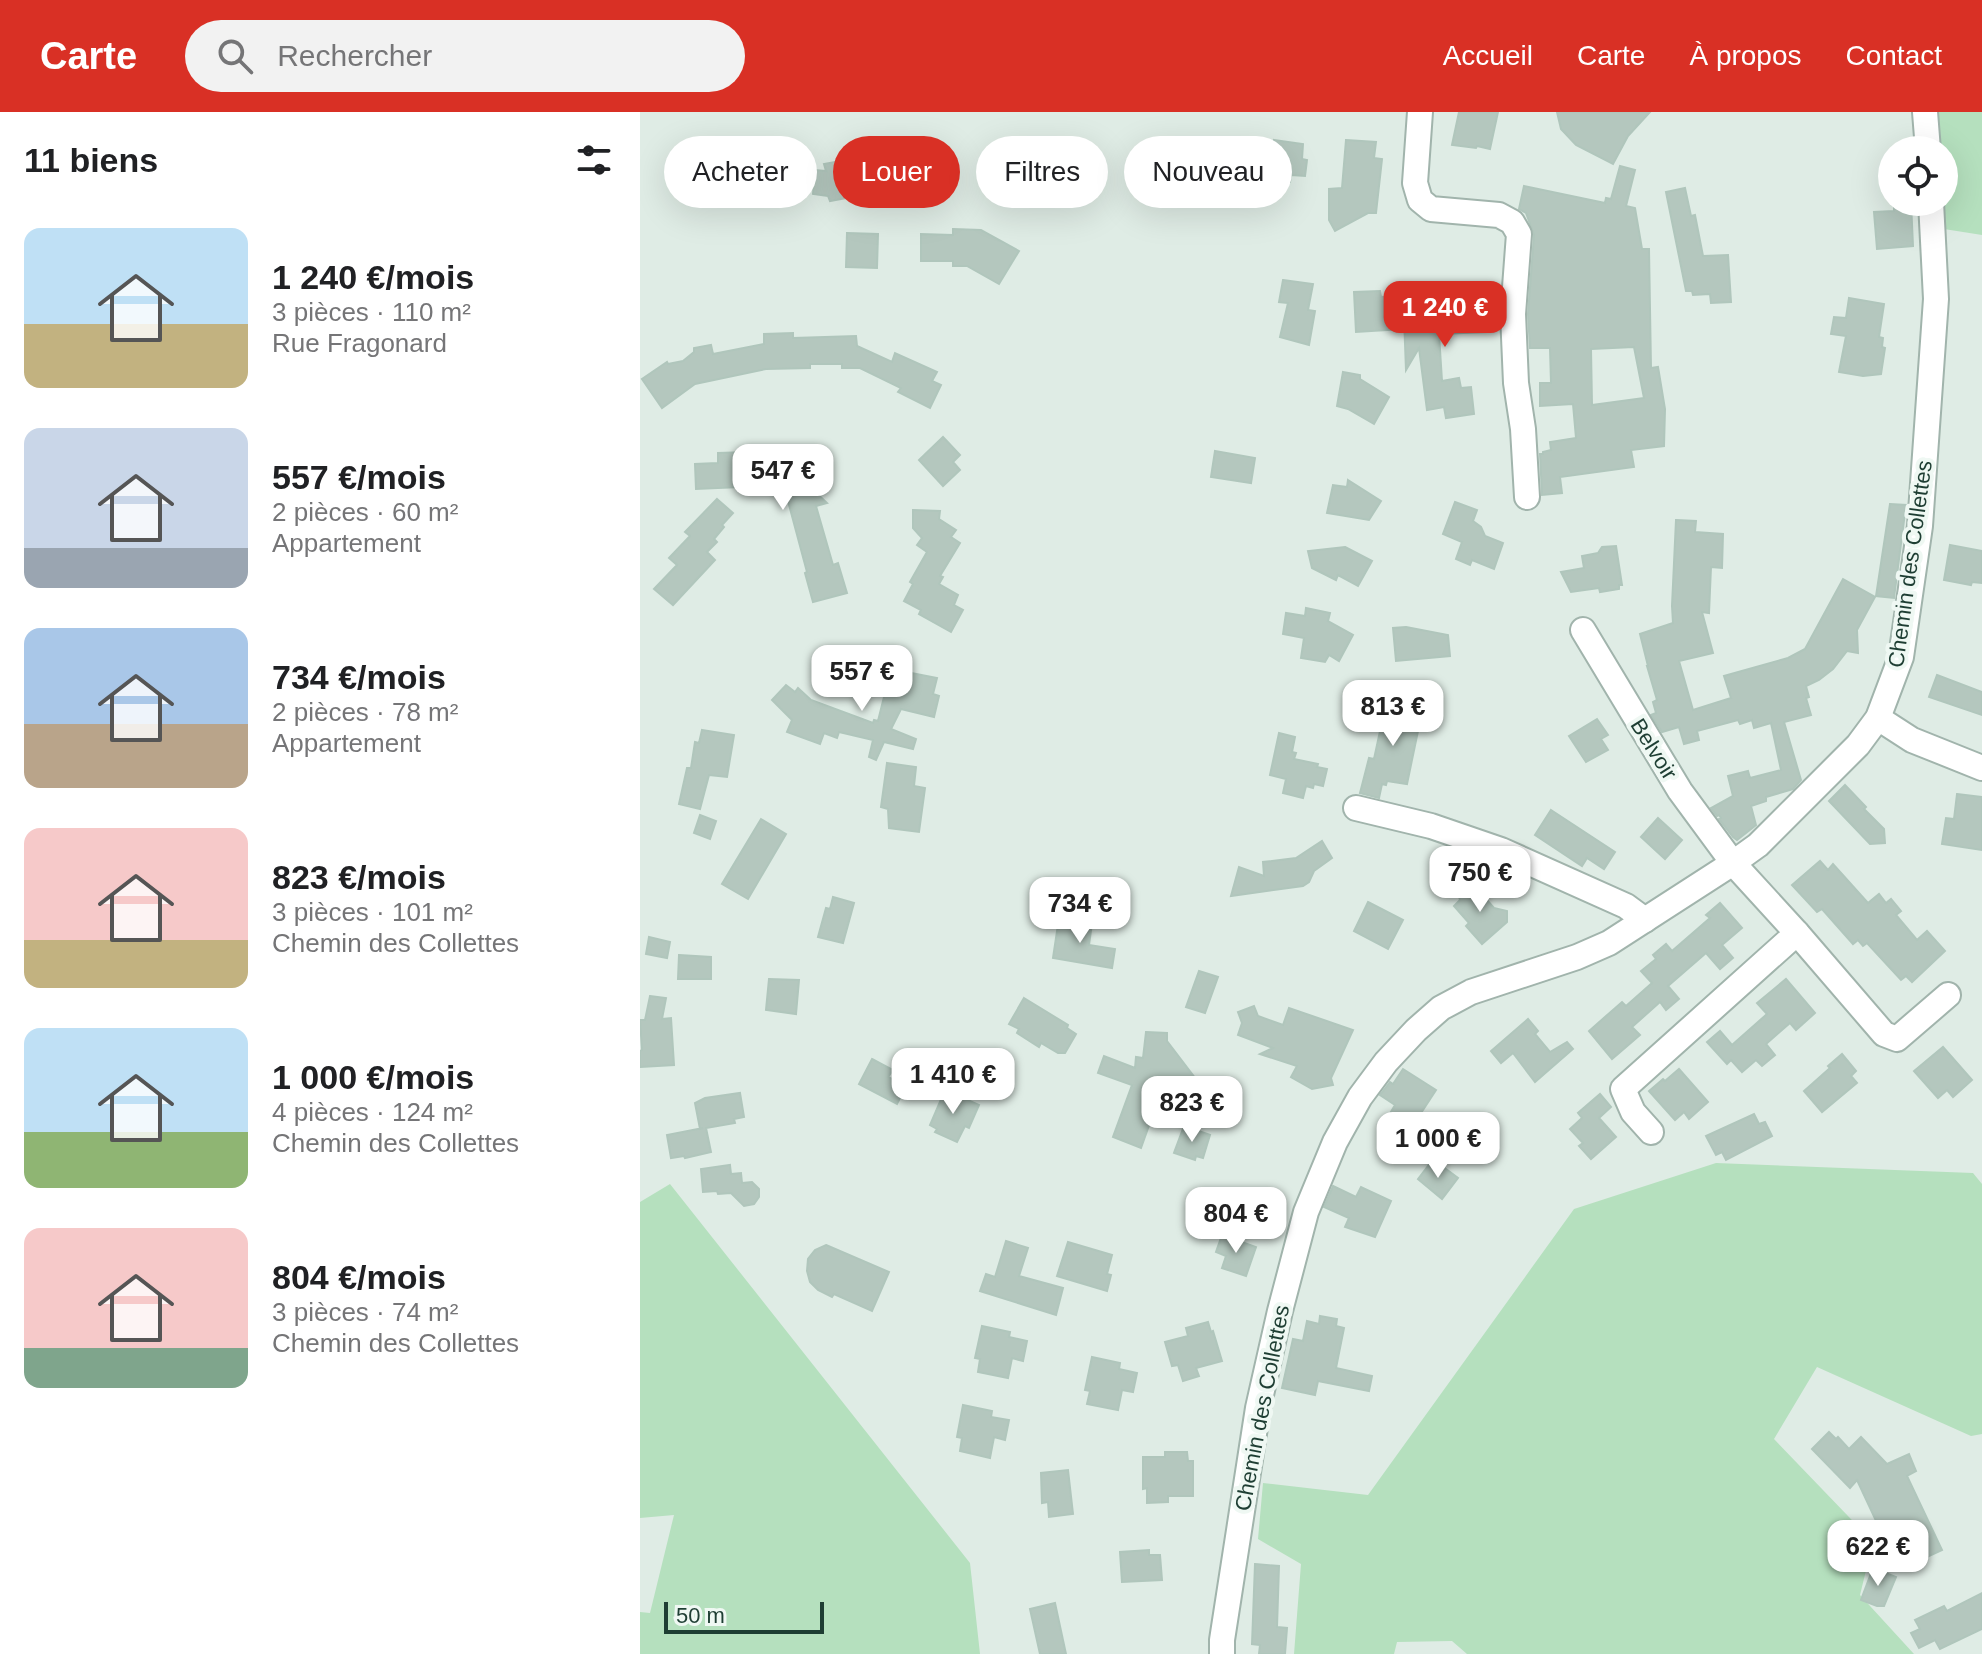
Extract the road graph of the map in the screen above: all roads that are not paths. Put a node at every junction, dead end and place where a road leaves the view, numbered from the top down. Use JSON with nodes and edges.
{"nodes":[{"id":1,"x":1420,"y":112,"type":"edge"},
{"id":2,"x":1925,"y":112,"type":"edge"},
{"id":3,"x":1927,"y":136,"type":"edge"},
{"id":4,"x":1932,"y":216,"type":"edge"},
{"id":5,"x":1527,"y":497,"type":"dead end"},
{"id":6,"x":1583,"y":630,"type":"dead end"},
{"id":7,"x":1878,"y":718,"type":"junction"},
{"id":8,"x":1982,"y":768,"type":"edge"},
{"id":9,"x":1356,"y":808,"type":"dead end"},
{"id":10,"x":1733,"y":863,"type":"junction"},
{"id":11,"x":1645,"y":920,"type":"junction"},
{"id":12,"x":1797,"y":933,"type":"junction"},
{"id":13,"x":1948,"y":995,"type":"dead end"},
{"id":14,"x":1651,"y":1132,"type":"dead end"},
{"id":15,"x":1222,"y":1654,"type":"edge"}],
"edges":[{"from":1,"to":5,"type":"street"},
{"from":2,"to":3,"type":"street"},
{"from":4,"to":7,"type":"street","name":"Chemin des Collettes"},
{"from":6,"to":10,"type":"street","name":"Belvoir"},
{"from":7,"to":8,"type":"street"},
{"from":7,"to":10,"type":"street","name":"Chemin des Collettes"},
{"from":9,"to":11,"type":"street"},
{"from":10,"to":11,"type":"street","name":"Chemin des Collettes"},
{"from":10,"to":12,"type":"street"},
{"from":11,"to":15,"type":"street","name":"Chemin des Collettes"},
{"from":12,"to":13,"type":"street"},
{"from":12,"to":14,"type":"street"}]}
